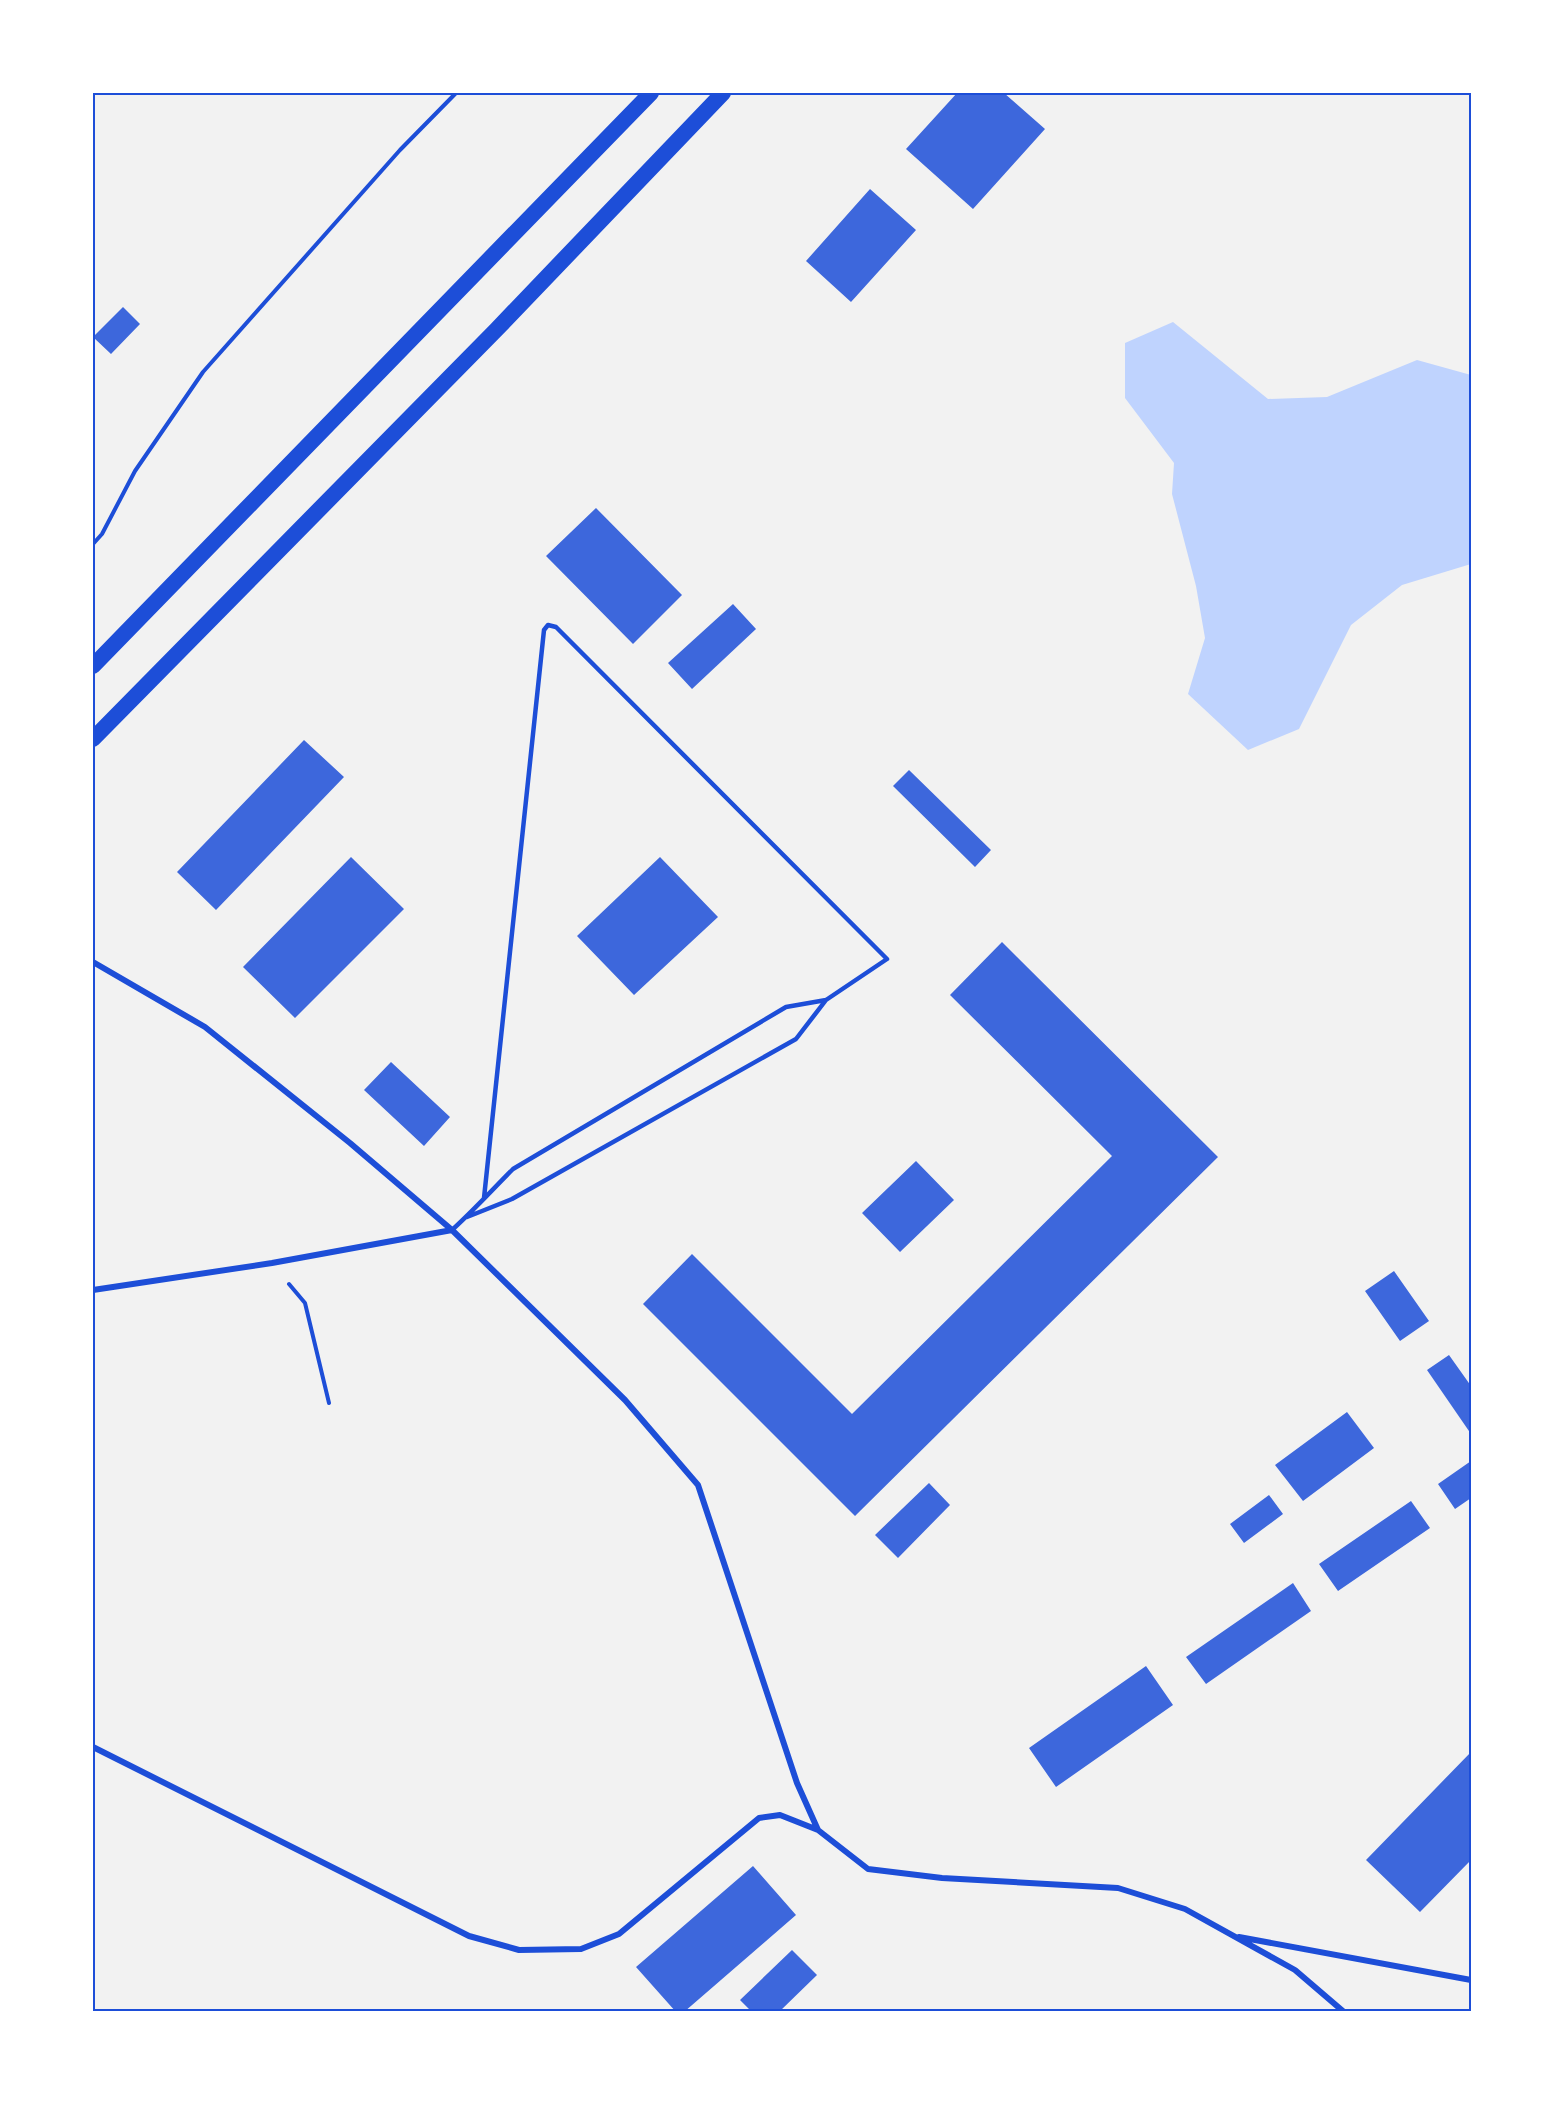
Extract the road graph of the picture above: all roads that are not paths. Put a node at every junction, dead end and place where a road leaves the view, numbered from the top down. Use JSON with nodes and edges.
{"nodes":[{"id":1,"x":651,"y":93,"type":"edge"},
{"id":2,"x":723,"y":93,"type":"edge"},
{"id":3,"x":93,"y":666,"type":"edge"},
{"id":4,"x":93,"y":739,"type":"edge"},
{"id":5,"x":93,"y":962,"type":"edge"},
{"id":6,"x":826,"y":1000,"type":"junction"},
{"id":7,"x":484,"y":1198,"type":"junction"},
{"id":8,"x":465,"y":1217,"type":"junction"},
{"id":9,"x":452,"y":1230,"type":"junction"},
{"id":10,"x":93,"y":1290,"type":"edge"},
{"id":11,"x":93,"y":1747,"type":"edge"},
{"id":12,"x":818,"y":1830,"type":"junction"},
{"id":13,"x":1233,"y":1936,"type":"junction"},
{"id":14,"x":1471,"y":1980,"type":"edge"},
{"id":15,"x":1344,"y":2012,"type":"edge"}],
"edges":[{"from":1,"to":3,"type":"highway"},
{"from":2,"to":4,"type":"highway"},
{"from":5,"to":9,"type":"street"},
{"from":6,"to":7,"type":"lane"},
{"from":6,"to":7,"type":"lane"},
{"from":6,"to":8,"type":"lane"},
{"from":7,"to":8,"type":"lane"},
{"from":8,"to":9,"type":"lane"},
{"from":9,"to":10,"type":"street"},
{"from":9,"to":12,"type":"street"},
{"from":11,"to":12,"type":"street"},
{"from":12,"to":13,"type":"street"},
{"from":13,"to":14,"type":"street"},
{"from":13,"to":15,"type":"street"}]}
